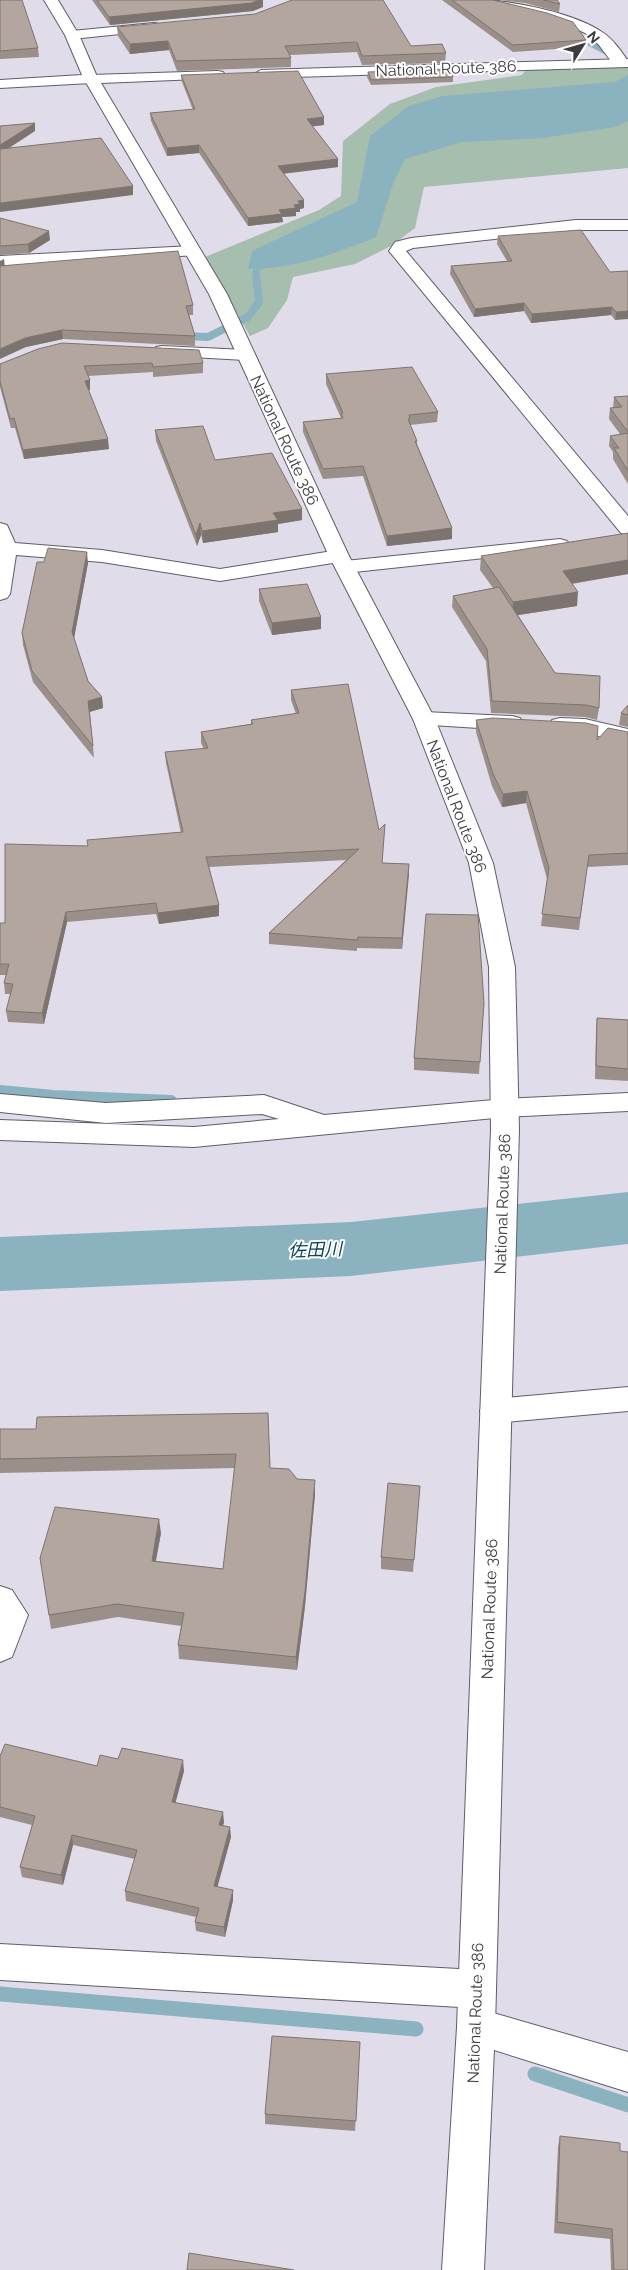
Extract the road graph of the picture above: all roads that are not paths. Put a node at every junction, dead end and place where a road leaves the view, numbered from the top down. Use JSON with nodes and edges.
{"nodes":[{"id":1,"x":51,"y":0,"type":"edge"},
{"id":2,"x":485,"y":0,"type":"edge"},
{"id":3,"x":170,"y":25,"type":"edge"},
{"id":4,"x":72,"y":35,"type":"junction"},
{"id":5,"x":625,"y":63,"type":"edge"},
{"id":6,"x":91,"y":79,"type":"junction"},
{"id":7,"x":0,"y":84,"type":"edge"},
{"id":8,"x":628,"y":225,"type":"edge"},
{"id":9,"x":192,"y":250,"type":"junction"},
{"id":10,"x":0,"y":261,"type":"edge"},
{"id":11,"x":149,"y":351,"type":"edge"},
{"id":12,"x":243,"y":352,"type":"junction"},
{"id":13,"x":628,"y":529,"type":"edge"},
{"id":14,"x":4,"y":539,"type":"edge"},
{"id":15,"x":579,"y":544,"type":"edge"},
{"id":16,"x":342,"y":562,"type":"junction"},
{"id":17,"x":0,"y":594,"type":"edge"},
{"id":18,"x":424,"y":719,"type":"junction"},
{"id":19,"x":628,"y":736,"type":"edge"},
{"id":20,"x":628,"y":1102,"type":"edge"},
{"id":21,"x":0,"y":1103,"type":"edge"},
{"id":22,"x":505,"y":1118,"type":"junction"},
{"id":23,"x":322,"y":1125,"type":"junction"},
{"id":24,"x":0,"y":1130,"type":"edge"},
{"id":25,"x":628,"y":1399,"type":"edge"},
{"id":26,"x":495,"y":1411,"type":"junction"},
{"id":27,"x":0,"y":1600,"type":"edge"},
{"id":28,"x":0,"y":1647,"type":"edge"},
{"id":29,"x":0,"y":1962,"type":"edge"},
{"id":30,"x":477,"y":1989,"type":"junction"},
{"id":31,"x":476,"y":2027,"type":"junction"},
{"id":32,"x":628,"y":2072,"type":"edge"},
{"id":33,"x":463,"y":2270,"type":"edge"}],
"edges":[{"from":1,"to":4,"type":"main road"},
{"from":2,"to":5,"type":"main road"},
{"from":3,"to":4,"type":"main road"},
{"from":4,"to":6,"type":"main road"},
{"from":5,"to":6,"type":"main road","name":"National Route 386"},
{"from":6,"to":7,"type":"main road"},
{"from":6,"to":9,"type":"main road","name":"National Route 386"},
{"from":8,"to":13,"type":"main road"},
{"from":9,"to":10,"type":"main road"},
{"from":9,"to":12,"type":"main road","name":"National Route 386"},
{"from":11,"to":12,"type":"main road"},
{"from":12,"to":16,"type":"main road","name":"National Route 386"},
{"from":14,"to":16,"type":"main road"},
{"from":14,"to":17,"type":"main road"},
{"from":15,"to":16,"type":"main road"},
{"from":16,"to":18,"type":"main road","name":"National Route 386"},
{"from":18,"to":19,"type":"main road"},
{"from":18,"to":22,"type":"main road","name":"National Route 386"},
{"from":20,"to":22,"type":"main road"},
{"from":21,"to":23,"type":"main road"},
{"from":22,"to":23,"type":"main road"},
{"from":22,"to":26,"type":"main road","name":"National Route 386"},
{"from":23,"to":24,"type":"main road"},
{"from":25,"to":26,"type":"main road"},
{"from":26,"to":30,"type":"main road","name":"National Route 386"},
{"from":27,"to":28,"type":"main road"},
{"from":29,"to":30,"type":"main road"},
{"from":30,"to":31,"type":"main road","name":"National Route 386"},
{"from":31,"to":32,"type":"main road"},
{"from":31,"to":33,"type":"main road","name":"National Route 386"}]}
